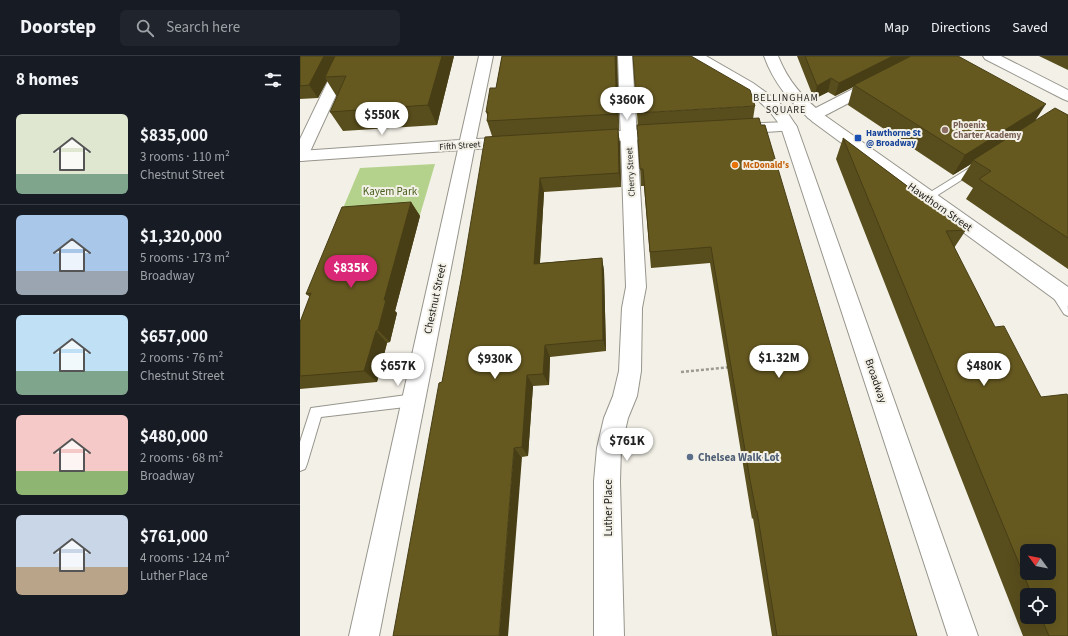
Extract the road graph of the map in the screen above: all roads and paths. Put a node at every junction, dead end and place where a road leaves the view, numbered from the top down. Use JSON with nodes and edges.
{"nodes":[{"id":1,"x":347,"y":56,"type":"edge"},
{"id":2,"x":486,"y":56,"type":"edge"},
{"id":3,"x":625,"y":56,"type":"edge"},
{"id":4,"x":696,"y":56,"type":"edge"},
{"id":5,"x":771,"y":56,"type":"edge"},
{"id":6,"x":990,"y":56,"type":"edge"},
{"id":7,"x":930,"y":57,"type":"edge"},
{"id":8,"x":1068,"y":96,"type":"edge"},
{"id":9,"x":814,"y":115,"type":"junction"},
{"id":10,"x":789,"y":127,"type":"junction"},
{"id":11,"x":723,"y":130,"type":"edge"},
{"id":12,"x":685,"y":132,"type":"edge"},
{"id":13,"x":630,"y":135,"type":"junction"},
{"id":14,"x":575,"y":139,"type":"edge"},
{"id":15,"x":528,"y":142,"type":"edge"},
{"id":16,"x":467,"y":145,"type":"junction"},
{"id":17,"x":300,"y":156,"type":"edge"},
{"id":18,"x":987,"y":160,"type":"edge"},
{"id":19,"x":927,"y":198,"type":"junction"},
{"id":20,"x":636,"y":287,"type":"joint"},
{"id":21,"x":1061,"y":293,"type":"edge"},
{"id":22,"x":1068,"y":311,"type":"edge"},
{"id":23,"x":736,"y":367,"type":"edge"},
{"id":24,"x":682,"y":372,"type":"dead end"},
{"id":25,"x":414,"y":400,"type":"junction"},
{"id":26,"x":300,"y":464,"type":"edge"},
{"id":27,"x":364,"y":636,"type":"edge"},
{"id":28,"x":609,"y":636,"type":"edge"},
{"id":29,"x":963,"y":636,"type":"edge"}],
"edges":[{"from":1,"to":17,"type":"street"},
{"from":2,"to":16,"type":"street","name":"Chestnut Street"},
{"from":3,"to":13,"type":"street","name":"Cherry Street"},
{"from":4,"to":10,"type":"street","name":"Broadway"},
{"from":5,"to":9,"type":"street"},
{"from":6,"to":8,"type":"street"},
{"from":7,"to":9,"type":"street"},
{"from":9,"to":19,"type":"street","name":"Hawthorn Street"},
{"from":10,"to":11,"type":"street"},
{"from":10,"to":29,"type":"street","name":"Broadway"},
{"from":12,"to":13,"type":"street"},
{"from":13,"to":14,"type":"street"},
{"from":13,"to":20,"type":"street","name":"Cherry Street"},
{"from":15,"to":16,"type":"street","name":"Fifth Street"},
{"from":16,"to":17,"type":"street","name":"Fifth Street"},
{"from":16,"to":25,"type":"street","name":"Chestnut Street"},
{"from":18,"to":19,"type":"lane"},
{"from":19,"to":21,"type":"street","name":"Hawthorn Street"},
{"from":20,"to":28,"type":"street","name":"Luther Place"},
{"from":21,"to":22,"type":"lane"},
{"from":23,"to":24,"type":"path"},
{"from":25,"to":26,"type":"lane"},
{"from":25,"to":27,"type":"street","name":"Chestnut Street"}]}
